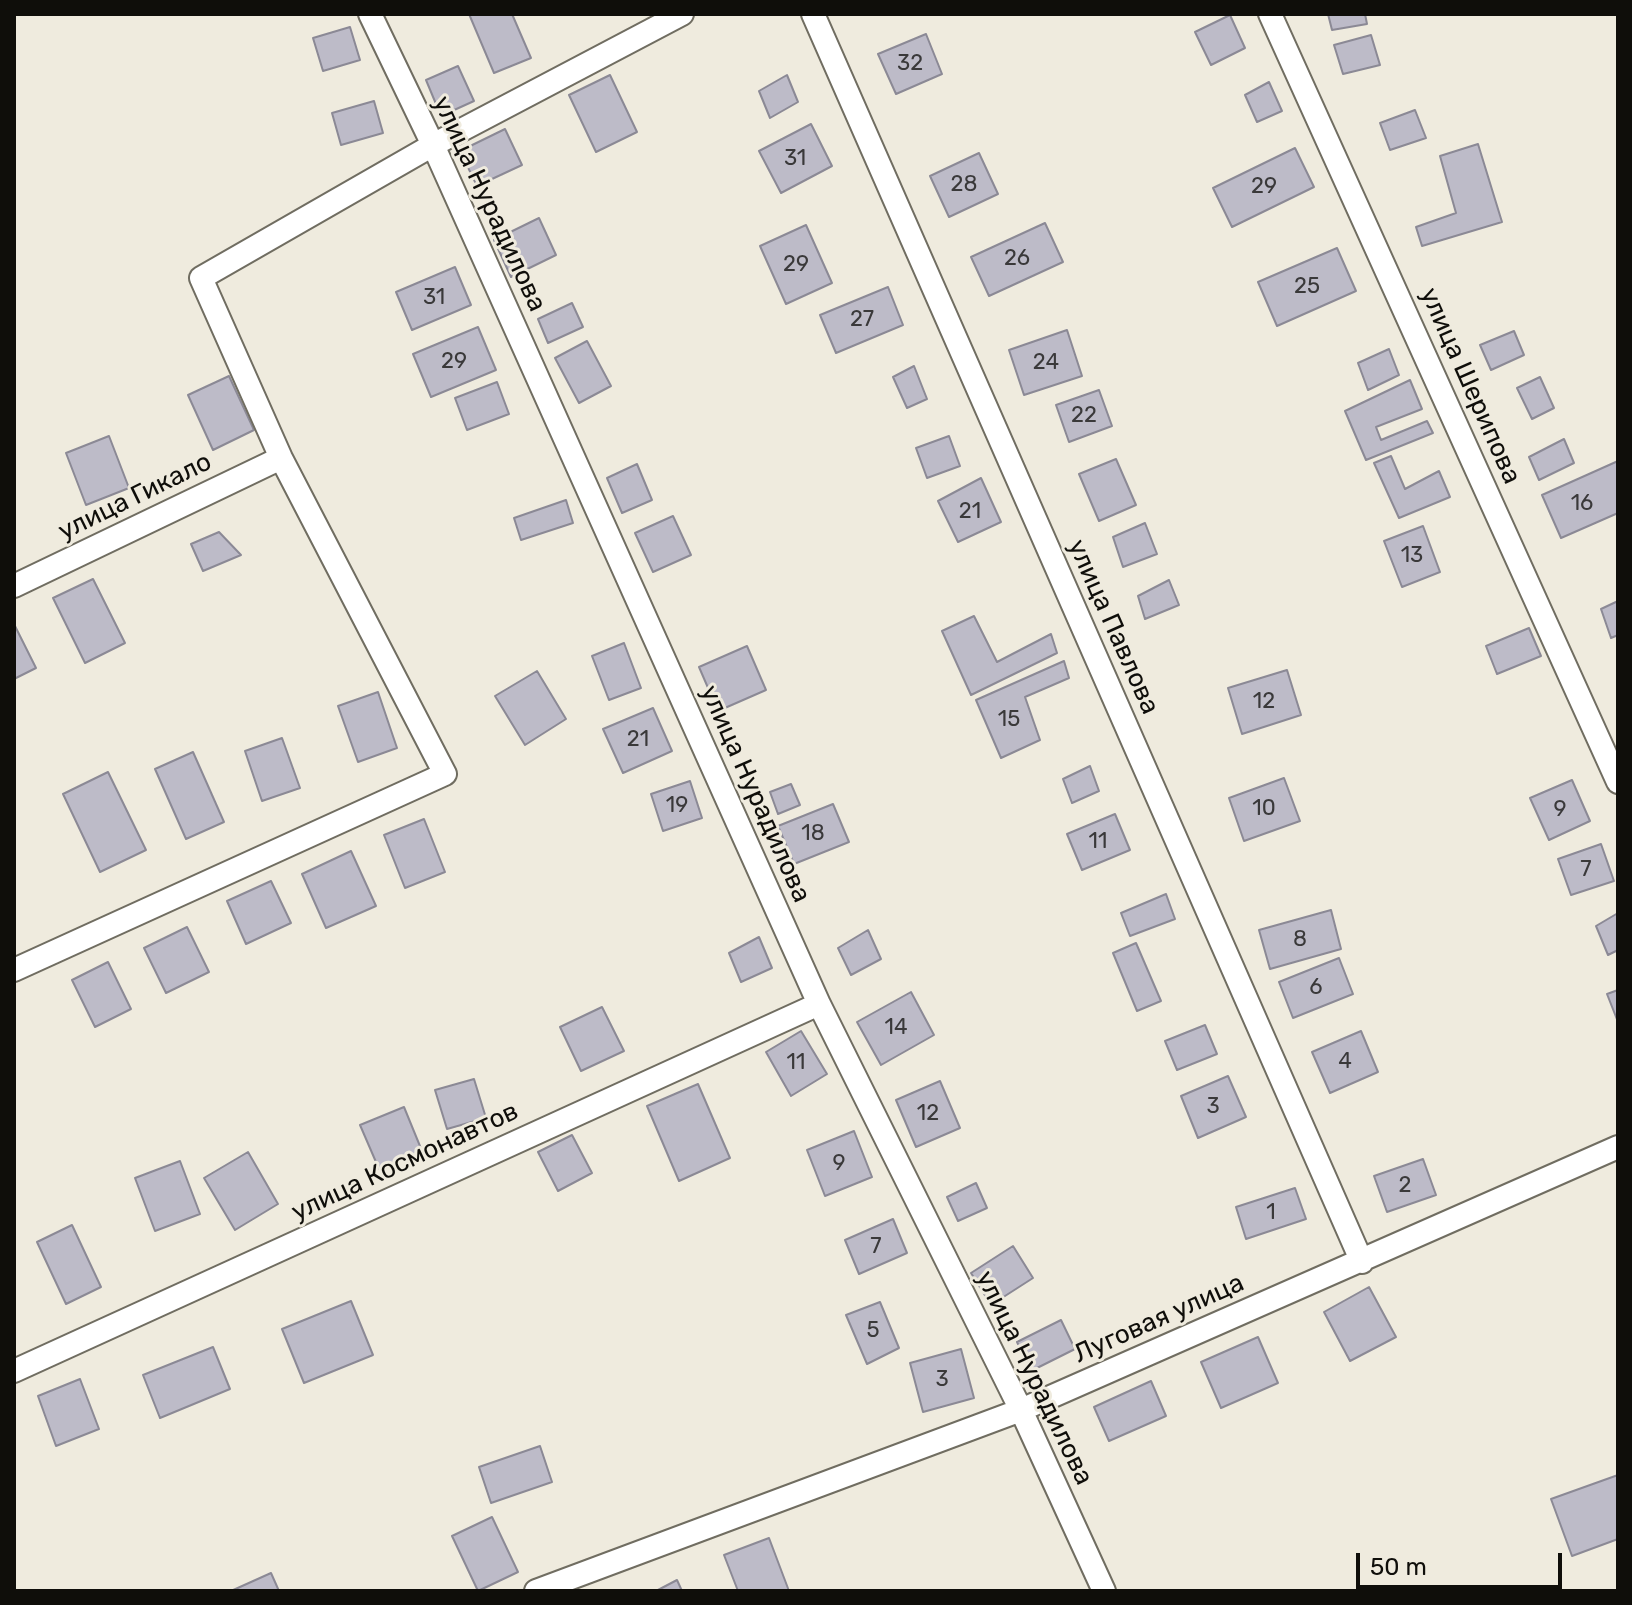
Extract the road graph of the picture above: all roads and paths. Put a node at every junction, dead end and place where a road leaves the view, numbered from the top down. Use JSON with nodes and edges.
{"nodes":[{"id":1,"x":370,"y":14,"type":"edge"},
{"id":2,"x":682,"y":14,"type":"edge"},
{"id":3,"x":813,"y":14,"type":"edge"},
{"id":4,"x":1270,"y":14,"type":"edge"},
{"id":5,"x":433,"y":145,"type":"junction"},
{"id":6,"x":281,"y":458,"type":"junction"},
{"id":7,"x":14,"y":586,"type":"edge"},
{"id":8,"x":1618,"y":782,"type":"edge"},
{"id":9,"x":14,"y":970,"type":"edge"},
{"id":10,"x":819,"y":1004,"type":"junction"},
{"id":11,"x":1618,"y":1147,"type":"edge"},
{"id":12,"x":1362,"y":1262,"type":"junction"},
{"id":13,"x":14,"y":1371,"type":"edge"},
{"id":14,"x":1021,"y":1410,"type":"junction"},
{"id":15,"x":536,"y":1591,"type":"edge"},
{"id":16,"x":1104,"y":1591,"type":"edge"}],
"edges":[{"from":1,"to":5,"type":"street","name":"улица Нурадилова"},
{"from":2,"to":5,"type":"street"},
{"from":3,"to":12,"type":"street","name":"улица Павлова"},
{"from":4,"to":8,"type":"street","name":"улица Шерипова"},
{"from":5,"to":6,"type":"street"},
{"from":5,"to":10,"type":"street","name":"улица Нурадилова"},
{"from":6,"to":7,"type":"street","name":"улица Гикало"},
{"from":6,"to":9,"type":"street"},
{"from":10,"to":13,"type":"street","name":"улица Космонавтов"},
{"from":10,"to":14,"type":"street","name":"улица Нурадилова"},
{"from":11,"to":12,"type":"street","name":"Луговая улица"},
{"from":12,"to":14,"type":"street","name":"Луговая улица"},
{"from":14,"to":15,"type":"street","name":"Луговая улица"},
{"from":14,"to":16,"type":"street","name":"улица Нурадилова"}]}
